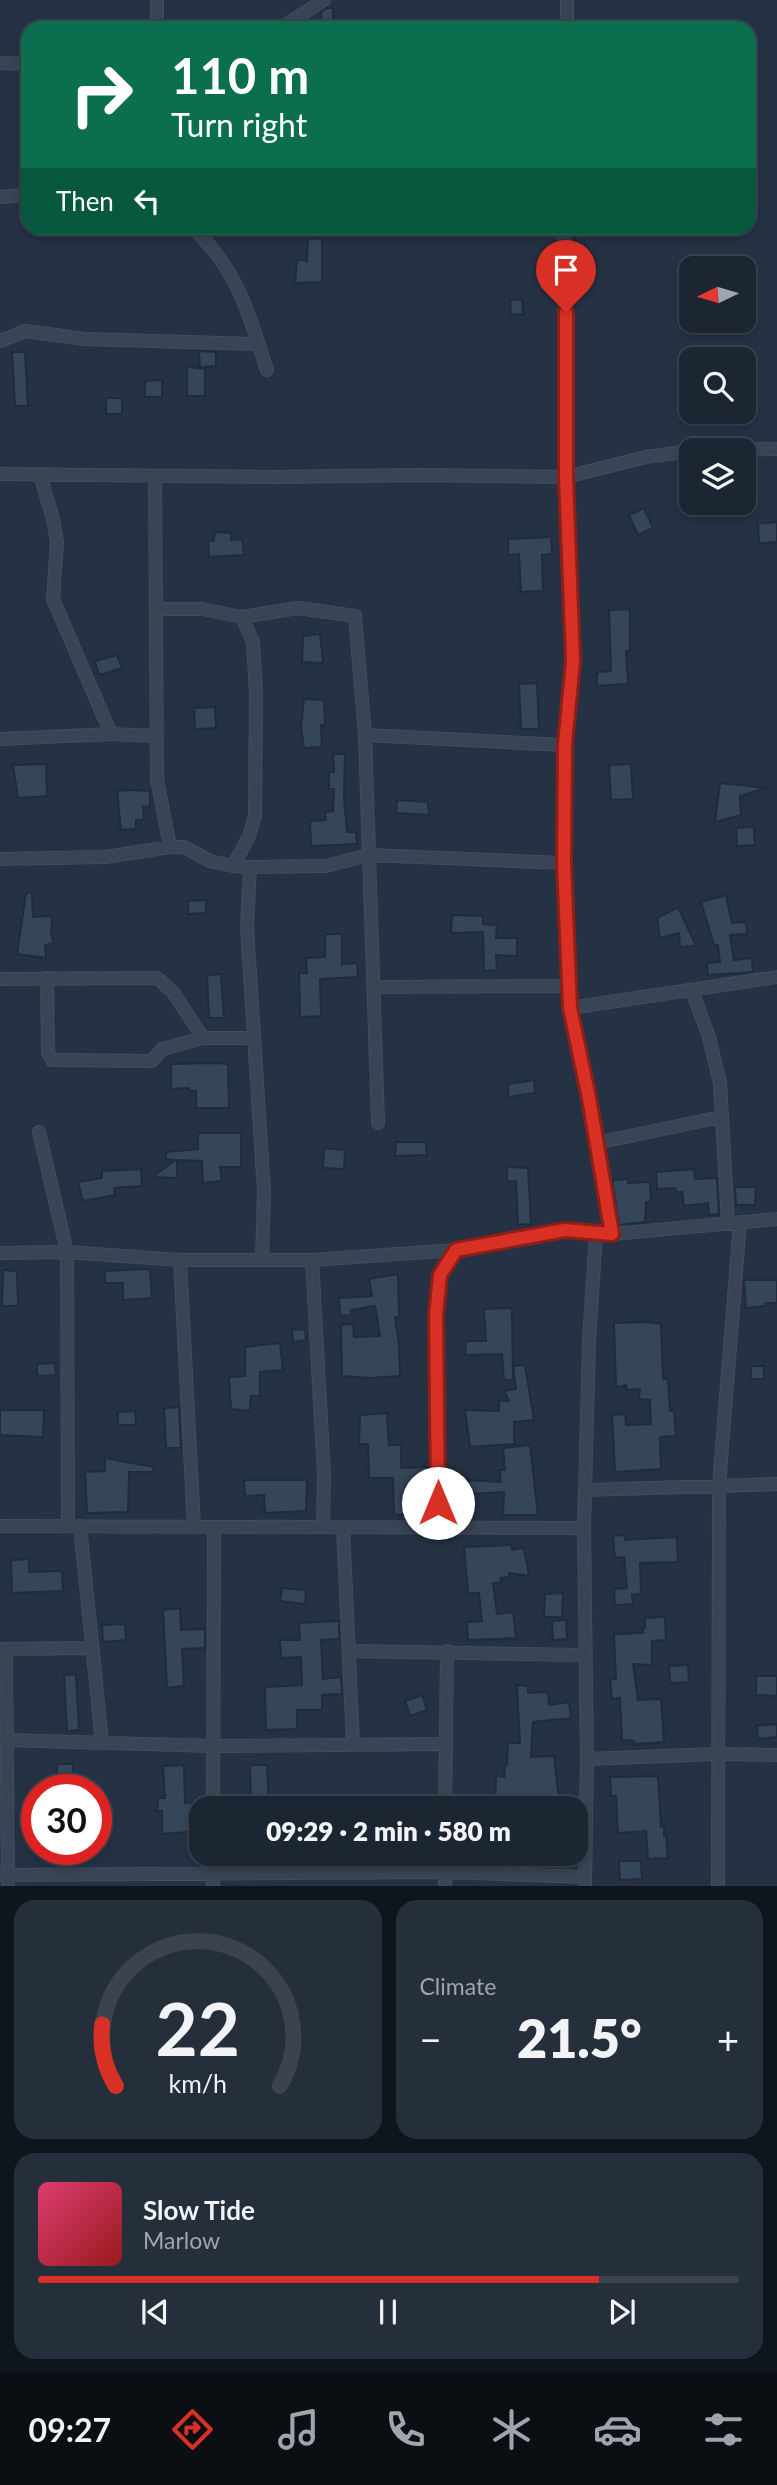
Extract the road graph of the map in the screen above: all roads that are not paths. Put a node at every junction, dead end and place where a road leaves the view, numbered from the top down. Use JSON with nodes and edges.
{"nodes":[{"id":1,"x":157,"y":0,"type":"edge"},
{"id":2,"x":324,"y":0,"type":"edge"},
{"id":3,"x":567,"y":0,"type":"edge"},
{"id":4,"x":157,"y":21,"type":"edge"},
{"id":5,"x":292,"y":21,"type":"edge"},
{"id":6,"x":567,"y":21,"type":"edge"},
{"id":7,"x":0,"y":64,"type":"edge"},
{"id":8,"x":21,"y":64,"type":"edge"},
{"id":9,"x":21,"y":196,"type":"edge"},
{"id":10,"x":0,"y":197,"type":"edge"},
{"id":11,"x":200,"y":235,"type":"edge"},
{"id":12,"x":564,"y":235,"type":"edge"},
{"id":13,"x":0,"y":341,"type":"edge"},
{"id":14,"x":258,"y":344,"type":"junction"},
{"id":15,"x":267,"y":370,"type":"dead end"},
{"id":16,"x":756,"y":449,"type":"edge"},
{"id":17,"x":777,"y":449,"type":"edge"},
{"id":18,"x":679,"y":452,"type":"edge"},
{"id":19,"x":0,"y":474,"type":"edge"},
{"id":20,"x":40,"y":475,"type":"junction"},
{"id":21,"x":155,"y":476,"type":"junction"},
{"id":22,"x":566,"y":477,"type":"junction"},
{"id":23,"x":156,"y":609,"type":"junction"},
{"id":24,"x":242,"y":617,"type":"junction"},
{"id":25,"x":111,"y":734,"type":"junction"},
{"id":26,"x":365,"y":735,"type":"junction"},
{"id":27,"x":157,"y":736,"type":"junction"},
{"id":28,"x":0,"y":738,"type":"edge"},
{"id":29,"x":565,"y":744,"type":"junction"},
{"id":30,"x":170,"y":847,"type":"junction"},
{"id":31,"x":369,"y":855,"type":"junction"},
{"id":32,"x":0,"y":859,"type":"edge"},
{"id":33,"x":564,"y":863,"type":"junction"},
{"id":34,"x":233,"y":866,"type":"junction"},
{"id":35,"x":250,"y":867,"type":"junction"},
{"id":36,"x":777,"y":977,"type":"edge"},
{"id":37,"x":47,"y":978,"type":"junction"},
{"id":38,"x":0,"y":979,"type":"edge"},
{"id":39,"x":569,"y":986,"type":"junction"},
{"id":40,"x":374,"y":987,"type":"junction"},
{"id":41,"x":692,"y":991,"type":"junction"},
{"id":42,"x":570,"y":1008,"type":"junction"},
{"id":43,"x":203,"y":1038,"type":"junction"},
{"id":44,"x":253,"y":1038,"type":"junction"},
{"id":45,"x":722,"y":1117,"type":"junction"},
{"id":46,"x":378,"y":1123,"type":"dead end"},
{"id":47,"x":39,"y":1132,"type":"dead end"},
{"id":48,"x":596,"y":1143,"type":"junction"},
{"id":49,"x":777,"y":1219,"type":"edge"},
{"id":50,"x":734,"y":1222,"type":"junction"},
{"id":51,"x":596,"y":1233,"type":"junction"},
{"id":52,"x":612,"y":1234,"type":"junction"},
{"id":53,"x":456,"y":1250,"type":"junction"},
{"id":54,"x":67,"y":1252,"type":"junction"},
{"id":55,"x":0,"y":1253,"type":"edge"},
{"id":56,"x":180,"y":1260,"type":"junction"},
{"id":57,"x":262,"y":1260,"type":"junction"},
{"id":58,"x":312,"y":1260,"type":"junction"},
{"id":59,"x":777,"y":1484,"type":"edge"},
{"id":60,"x":719,"y":1485,"type":"junction"},
{"id":61,"x":585,"y":1490,"type":"junction"},
{"id":62,"x":0,"y":1526,"type":"edge"},
{"id":63,"x":74,"y":1526,"type":"junction"},
{"id":64,"x":194,"y":1527,"type":"junction"},
{"id":65,"x":214,"y":1527,"type":"junction"},
{"id":66,"x":323,"y":1527,"type":"junction"},
{"id":67,"x":343,"y":1527,"type":"junction"},
{"id":68,"x":438,"y":1527,"type":"junction"},
{"id":69,"x":584,"y":1528,"type":"junction"},
{"id":70,"x":93,"y":1648,"type":"junction"},
{"id":71,"x":3,"y":1649,"type":"edge"},
{"id":72,"x":349,"y":1651,"type":"junction"},
{"id":73,"x":447,"y":1651,"type":"junction"},
{"id":74,"x":584,"y":1656,"type":"junction"},
{"id":75,"x":6,"y":1740,"type":"junction"},
{"id":76,"x":102,"y":1742,"type":"junction"},
{"id":77,"x":445,"y":1744,"type":"junction"},
{"id":78,"x":353,"y":1745,"type":"junction"},
{"id":79,"x":213,"y":1746,"type":"junction"},
{"id":80,"x":717,"y":1754,"type":"junction"},
{"id":81,"x":777,"y":1755,"type":"edge"},
{"id":82,"x":587,"y":1759,"type":"junction"},
{"id":83,"x":213,"y":1796,"type":"edge"},
{"id":84,"x":445,"y":1796,"type":"edge"},
{"id":85,"x":213,"y":1866,"type":"edge"},
{"id":86,"x":445,"y":1866,"type":"edge"},
{"id":87,"x":213,"y":1872,"type":"junction"},
{"id":88,"x":445,"y":1872,"type":"junction"},
{"id":89,"x":6,"y":1879,"type":"edge"},
{"id":90,"x":585,"y":1882,"type":"edge"},
{"id":91,"x":213,"y":1886,"type":"edge"},
{"id":92,"x":445,"y":1886,"type":"edge"},
{"id":93,"x":718,"y":1886,"type":"edge"}],
"edges":[{"from":1,"to":4,"type":"street"},
{"from":2,"to":5,"type":"street"},
{"from":3,"to":6,"type":"street"},
{"from":7,"to":8,"type":"street"},
{"from":9,"to":10,"type":"street"},
{"from":11,"to":14,"type":"street"},
{"from":12,"to":22,"type":"street"},
{"from":13,"to":14,"type":"street"},
{"from":14,"to":15,"type":"street"},
{"from":16,"to":17,"type":"street"},
{"from":18,"to":22,"type":"street"},
{"from":19,"to":20,"type":"street"},
{"from":20,"to":21,"type":"street"},
{"from":20,"to":25,"type":"street"},
{"from":21,"to":22,"type":"street"},
{"from":21,"to":23,"type":"street"},
{"from":22,"to":29,"type":"street"},
{"from":23,"to":24,"type":"street"},
{"from":23,"to":27,"type":"street"},
{"from":24,"to":26,"type":"street"},
{"from":24,"to":34,"type":"street"},
{"from":25,"to":27,"type":"street"},
{"from":25,"to":28,"type":"street"},
{"from":26,"to":29,"type":"street"},
{"from":26,"to":31,"type":"street"},
{"from":27,"to":30,"type":"street"},
{"from":29,"to":33,"type":"street"},
{"from":30,"to":32,"type":"street"},
{"from":30,"to":34,"type":"street"},
{"from":31,"to":33,"type":"street"},
{"from":31,"to":35,"type":"street"},
{"from":31,"to":40,"type":"street"},
{"from":33,"to":39,"type":"street"},
{"from":34,"to":35,"type":"street"},
{"from":35,"to":44,"type":"street"},
{"from":36,"to":41,"type":"street"},
{"from":37,"to":38,"type":"street"},
{"from":37,"to":43,"type":"street"},
{"from":37,"to":43,"type":"street"},
{"from":39,"to":40,"type":"street"},
{"from":39,"to":42,"type":"street"},
{"from":40,"to":46,"type":"street"},
{"from":41,"to":42,"type":"street"},
{"from":41,"to":45,"type":"street"},
{"from":42,"to":48,"type":"street"},
{"from":43,"to":44,"type":"street"},
{"from":44,"to":57,"type":"street"},
{"from":45,"to":48,"type":"street"},
{"from":45,"to":50,"type":"street"},
{"from":47,"to":54,"type":"street"},
{"from":48,"to":52,"type":"street"},
{"from":49,"to":50,"type":"street"},
{"from":50,"to":52,"type":"street"},
{"from":50,"to":60,"type":"street"},
{"from":51,"to":52,"type":"street"},
{"from":51,"to":53,"type":"street"},
{"from":51,"to":61,"type":"street"},
{"from":53,"to":58,"type":"street"},
{"from":53,"to":68,"type":"street"},
{"from":54,"to":55,"type":"street"},
{"from":54,"to":56,"type":"street"},
{"from":54,"to":63,"type":"street"},
{"from":56,"to":57,"type":"street"},
{"from":56,"to":64,"type":"street"},
{"from":57,"to":58,"type":"street"},
{"from":58,"to":66,"type":"street"},
{"from":59,"to":60,"type":"street"},
{"from":60,"to":61,"type":"street"},
{"from":60,"to":80,"type":"street"},
{"from":61,"to":69,"type":"street"},
{"from":62,"to":63,"type":"street"},
{"from":63,"to":64,"type":"street"},
{"from":63,"to":70,"type":"street"},
{"from":64,"to":65,"type":"street"},
{"from":65,"to":66,"type":"street"},
{"from":65,"to":79,"type":"street"},
{"from":66,"to":67,"type":"street"},
{"from":67,"to":68,"type":"street"},
{"from":67,"to":72,"type":"street"},
{"from":68,"to":69,"type":"street"},
{"from":69,"to":74,"type":"street"},
{"from":70,"to":71,"type":"street"},
{"from":70,"to":76,"type":"street"},
{"from":71,"to":75,"type":"street"},
{"from":72,"to":73,"type":"street"},
{"from":72,"to":78,"type":"street"},
{"from":73,"to":74,"type":"street"},
{"from":73,"to":77,"type":"street"},
{"from":74,"to":82,"type":"street"},
{"from":75,"to":76,"type":"street"},
{"from":75,"to":89,"type":"street"},
{"from":76,"to":79,"type":"street"},
{"from":77,"to":78,"type":"street"},
{"from":77,"to":84,"type":"street"},
{"from":78,"to":79,"type":"street"},
{"from":79,"to":83,"type":"street"},
{"from":80,"to":81,"type":"street"},
{"from":80,"to":82,"type":"street"},
{"from":80,"to":93,"type":"street"},
{"from":82,"to":90,"type":"street"},
{"from":85,"to":87,"type":"street"},
{"from":86,"to":88,"type":"street"},
{"from":87,"to":88,"type":"street"},
{"from":87,"to":89,"type":"street"},
{"from":87,"to":91,"type":"street"},
{"from":88,"to":90,"type":"street"},
{"from":88,"to":92,"type":"street"}]}
